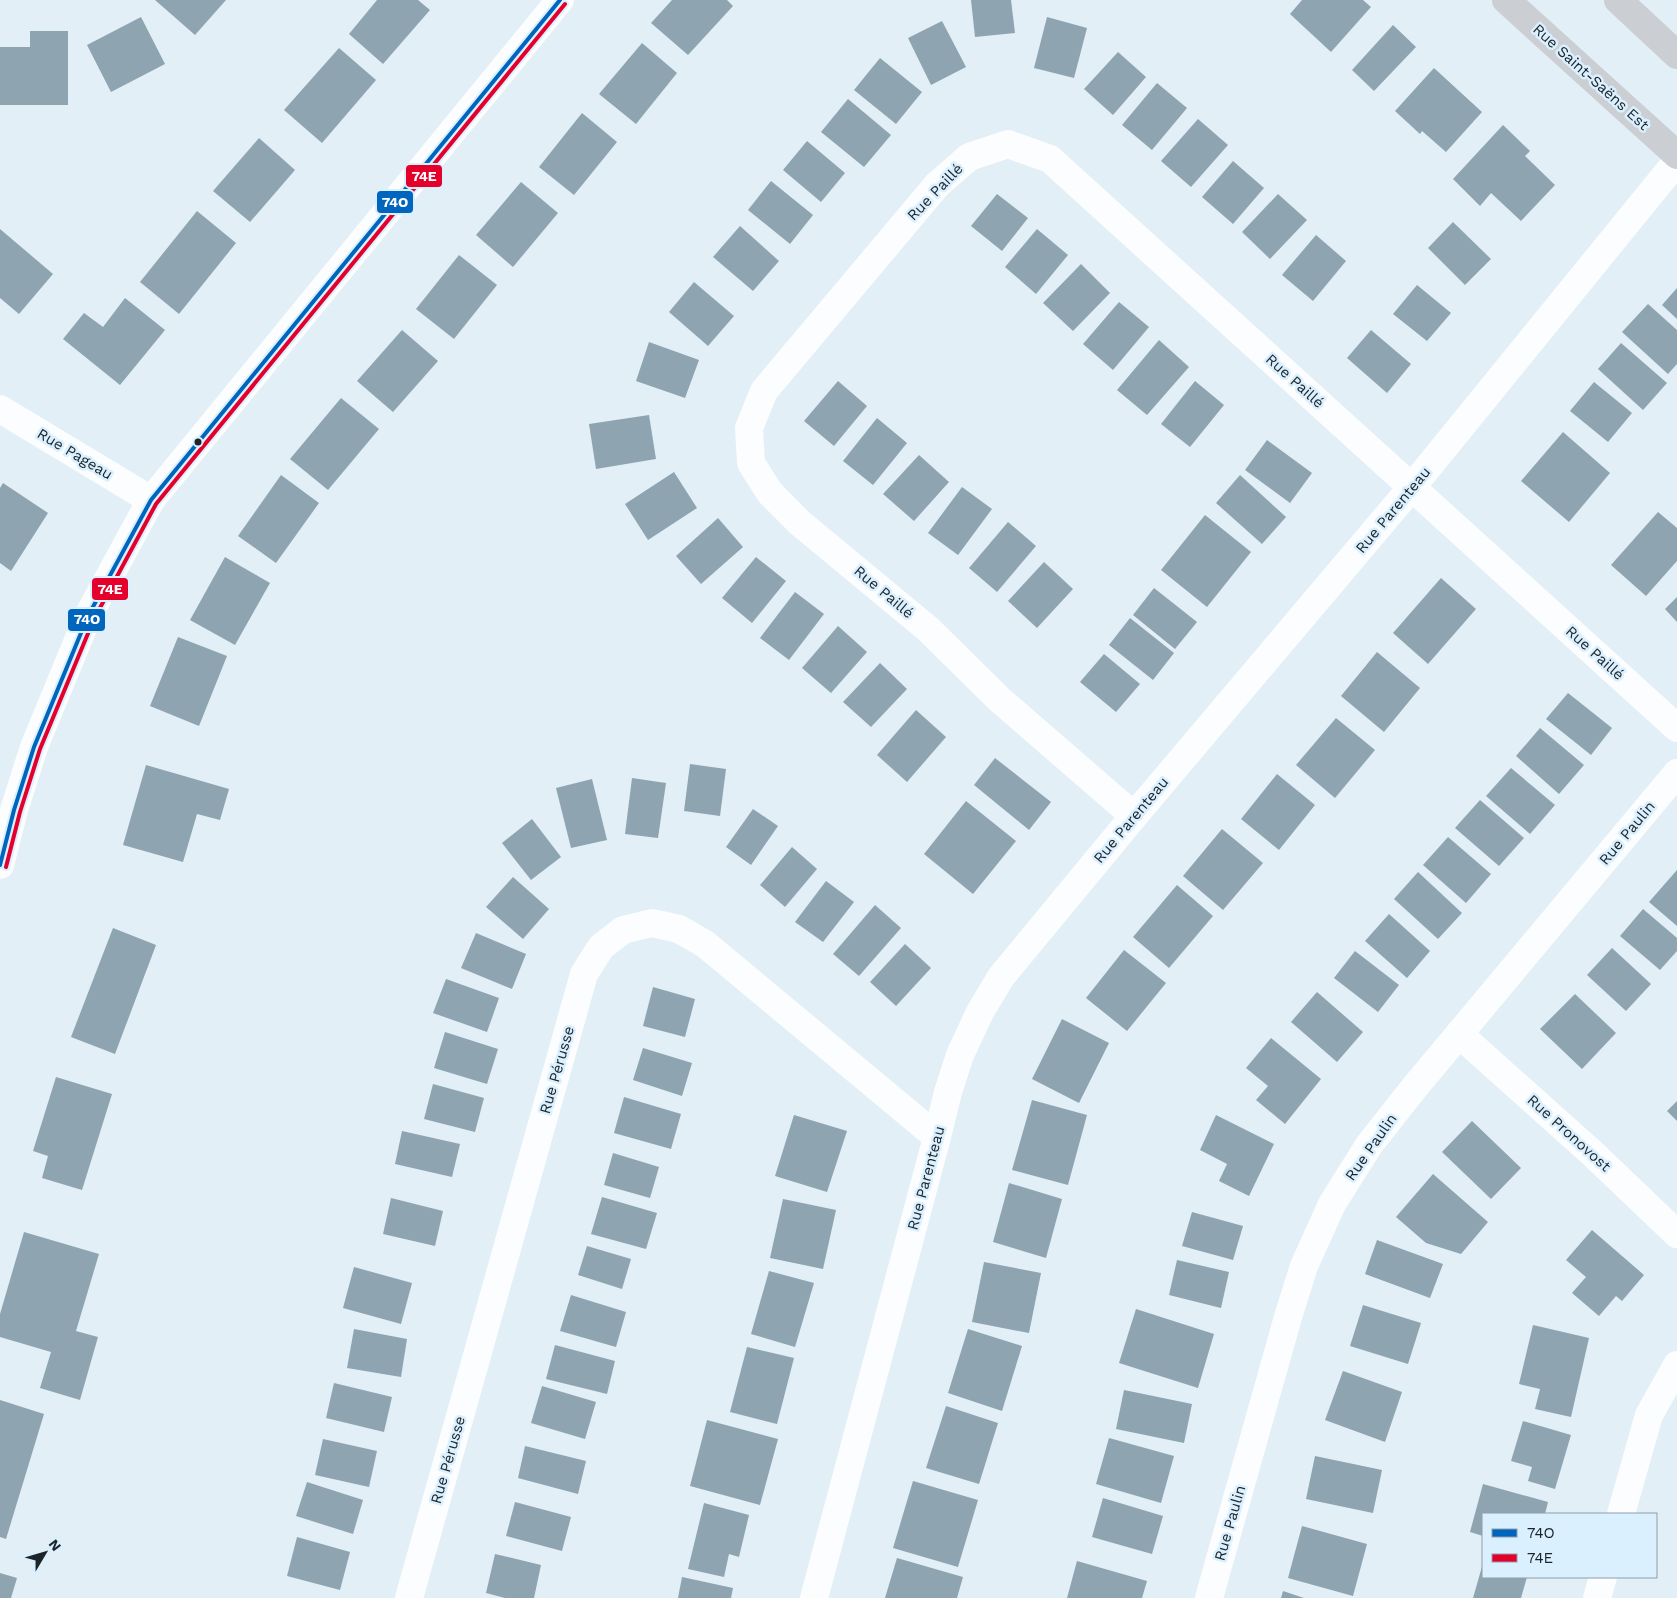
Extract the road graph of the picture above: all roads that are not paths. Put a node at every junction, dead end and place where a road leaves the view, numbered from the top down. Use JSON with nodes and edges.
{"nodes":[{"id":1,"x":560,"y":0,"type":"edge"},
{"id":2,"x":1506,"y":0,"type":"edge"},
{"id":3,"x":1618,"y":0,"type":"edge"},
{"id":4,"x":1677,"y":54,"type":"edge"},
{"id":5,"x":1677,"y":154,"type":"edge"},
{"id":6,"x":1677,"y":161,"type":"edge"},
{"id":7,"x":0,"y":409,"type":"edge"},
{"id":8,"x":1412,"y":487,"type":"junction"},
{"id":9,"x":151,"y":500,"type":"junction"},
{"id":10,"x":1677,"y":728,"type":"edge"},
{"id":11,"x":1677,"y":773,"type":"edge"},
{"id":12,"x":1134,"y":816,"type":"junction"},
{"id":13,"x":0,"y":865,"type":"edge"},
{"id":14,"x":1459,"y":1034,"type":"junction"},
{"id":15,"x":937,"y":1137,"type":"junction"},
{"id":16,"x":1677,"y":1234,"type":"edge"},
{"id":17,"x":1677,"y":1365,"type":"edge"},
{"id":18,"x":1621,"y":1513,"type":"edge"},
{"id":19,"x":1603,"y":1578,"type":"edge"},
{"id":20,"x":409,"y":1598,"type":"edge"},
{"id":21,"x":814,"y":1598,"type":"edge"},
{"id":22,"x":1209,"y":1598,"type":"edge"},
{"id":23,"x":1597,"y":1598,"type":"edge"}],
"edges":[{"from":1,"to":9,"type":"street"},
{"from":2,"to":5,"type":"main road","name":"Rue Saint-Saëns Est"},
{"from":3,"to":4,"type":"main road"},
{"from":6,"to":8,"type":"street","name":"Rue Parenteau"},
{"from":7,"to":9,"type":"street","name":"Rue Pageau"},
{"from":8,"to":10,"type":"street","name":"Rue Paillé"},
{"from":8,"to":12,"type":"street","name":"Rue Parenteau"},
{"from":8,"to":12,"type":"street","name":"Rue Paillé"},
{"from":9,"to":13,"type":"street"},
{"from":11,"to":14,"type":"street","name":"Rue Paulin"},
{"from":12,"to":15,"type":"street","name":"Rue Parenteau"},
{"from":14,"to":16,"type":"street","name":"Rue Pronovost"},
{"from":14,"to":22,"type":"street","name":"Rue Paulin"},
{"from":15,"to":20,"type":"street","name":"Rue Pérusse"},
{"from":15,"to":21,"type":"street","name":"Rue Parenteau"},
{"from":17,"to":18,"type":"street"},
{"from":19,"to":23,"type":"street"}]}
